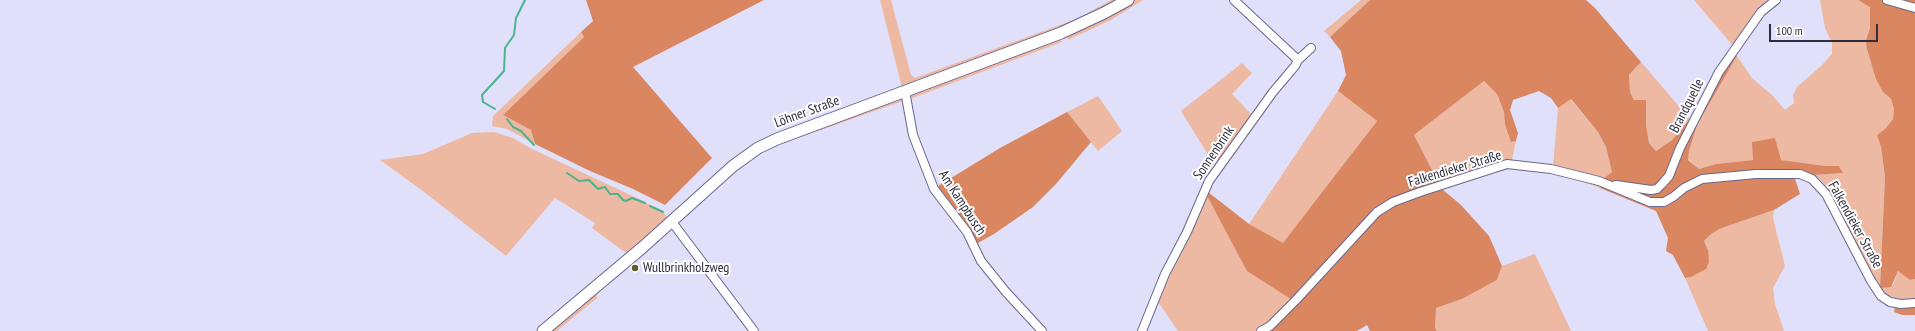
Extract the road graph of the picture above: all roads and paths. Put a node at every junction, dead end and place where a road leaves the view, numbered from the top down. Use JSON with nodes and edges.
{"nodes":[{"id":1,"x":1128,"y":0,"type":"edge"},
{"id":2,"x":1234,"y":0,"type":"edge"},
{"id":3,"x":1776,"y":0,"type":"edge"},
{"id":4,"x":1887,"y":0,"type":"edge"},
{"id":5,"x":1915,"y":8,"type":"edge"},
{"id":6,"x":1311,"y":48,"type":"dead end"},
{"id":7,"x":1298,"y":60,"type":"junction"},
{"id":8,"x":905,"y":91,"type":"junction"},
{"id":9,"x":1609,"y":184,"type":"junction"},
{"id":10,"x":672,"y":222,"type":"junction"},
{"id":11,"x":1915,"y":303,"type":"edge"},
{"id":12,"x":544,"y":331,"type":"edge"},
{"id":13,"x":754,"y":331,"type":"edge"},
{"id":14,"x":1042,"y":331,"type":"edge"},
{"id":15,"x":1142,"y":331,"type":"edge"},
{"id":16,"x":1261,"y":331,"type":"edge"}],
"edges":[{"from":1,"to":8,"type":"main road","name":"Löhner Straße"},
{"from":2,"to":7,"type":"street"},
{"from":3,"to":9,"type":"street","name":"Brandquelle"},
{"from":4,"to":5,"type":"street"},
{"from":6,"to":7,"type":"street","name":"Sonnenbrink"},
{"from":7,"to":15,"type":"street","name":"Sonnenbrink"},
{"from":8,"to":10,"type":"main road","name":"Löhner Straße"},
{"from":8,"to":14,"type":"street","name":"Am Kampbusch"},
{"from":9,"to":11,"type":"street","name":"Falkendieker Straße"},
{"from":9,"to":16,"type":"street","name":"Falkendieker Straße"},
{"from":10,"to":12,"type":"main road","name":"Löhner Straße"},
{"from":10,"to":13,"type":"street"}]}
